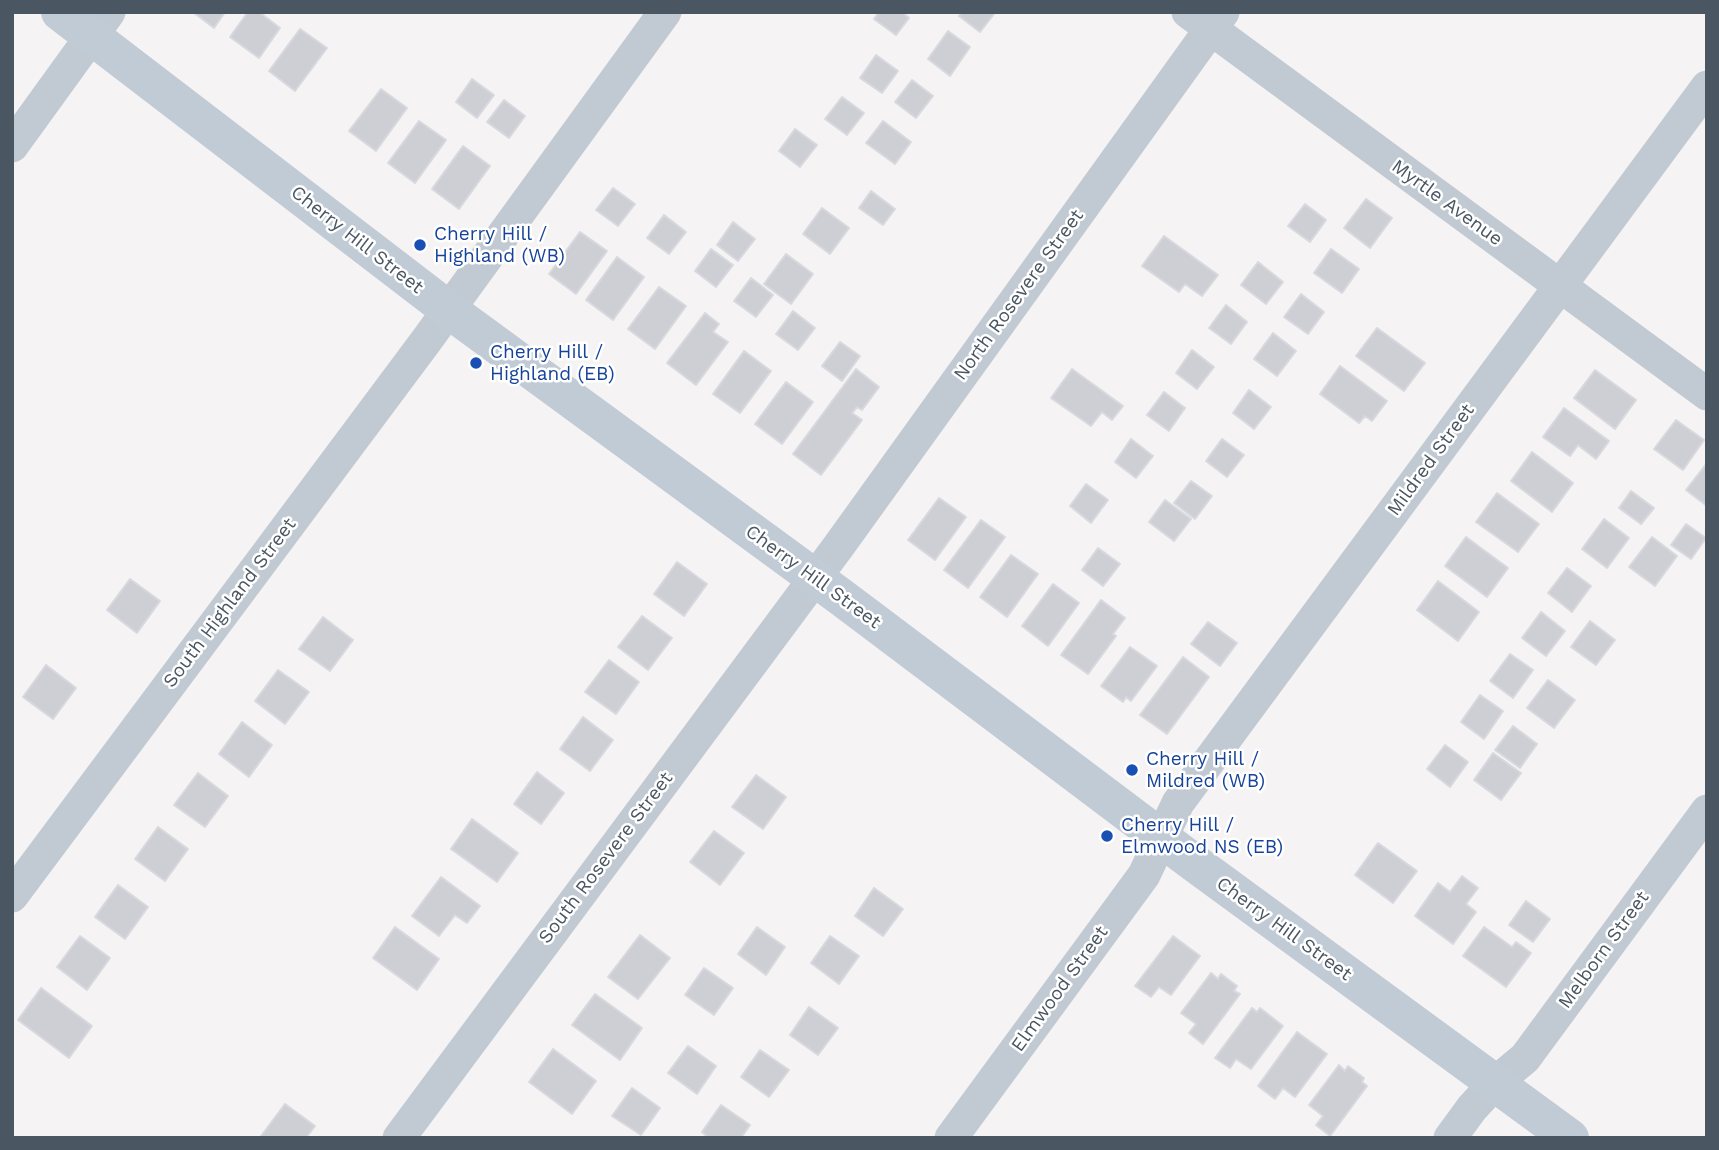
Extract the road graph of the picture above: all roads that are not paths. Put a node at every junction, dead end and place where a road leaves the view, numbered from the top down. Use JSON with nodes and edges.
{"nodes":[{"id":1,"x":60,"y":12,"type":"edge"},
{"id":2,"x":666,"y":12,"type":"edge"},
{"id":3,"x":1207,"y":18,"type":"edge"},
{"id":4,"x":101,"y":24,"type":"edge"},
{"id":5,"x":1707,"y":87,"type":"edge"},
{"id":6,"x":12,"y":146,"type":"edge"},
{"id":7,"x":1561,"y":285,"type":"junction"},
{"id":8,"x":449,"y":310,"type":"junction"},
{"id":9,"x":1707,"y":394,"type":"edge"},
{"id":10,"x":815,"y":578,"type":"junction"},
{"id":11,"x":1707,"y":811,"type":"edge"},
{"id":12,"x":1162,"y":837,"type":"junction"},
{"id":13,"x":12,"y":896,"type":"edge"},
{"id":14,"x":1495,"y":1083,"type":"junction"},
{"id":15,"x":399,"y":1138,"type":"edge"},
{"id":16,"x":951,"y":1138,"type":"edge"},
{"id":17,"x":1450,"y":1138,"type":"edge"},
{"id":18,"x":1570,"y":1138,"type":"edge"}],
"edges":[{"from":1,"to":4,"type":"street","name":"Cherry Hill Street"},
{"from":2,"to":8,"type":"street","name":"South Highland Street"},
{"from":3,"to":7,"type":"street","name":"Myrtle Avenue"},
{"from":3,"to":10,"type":"street","name":"North Rosevere Street"},
{"from":4,"to":6,"type":"street"},
{"from":4,"to":8,"type":"street","name":"Cherry Hill Street"},
{"from":5,"to":7,"type":"street","name":"Mildred Street"},
{"from":7,"to":9,"type":"street","name":"Myrtle Avenue"},
{"from":7,"to":12,"type":"street","name":"Mildred Street"},
{"from":8,"to":10,"type":"street","name":"Cherry Hill Street"},
{"from":8,"to":13,"type":"street","name":"South Highland Street"},
{"from":10,"to":12,"type":"street","name":"Cherry Hill Street"},
{"from":10,"to":15,"type":"street","name":"South Rosevere Street"},
{"from":11,"to":14,"type":"street","name":"Melborn Street"},
{"from":12,"to":14,"type":"street","name":"Cherry Hill Street"},
{"from":12,"to":16,"type":"street","name":"Elmwood Street"},
{"from":14,"to":17,"type":"street","name":"Melborn Street"},
{"from":14,"to":18,"type":"street","name":"Cherry Hill Street"}]}
